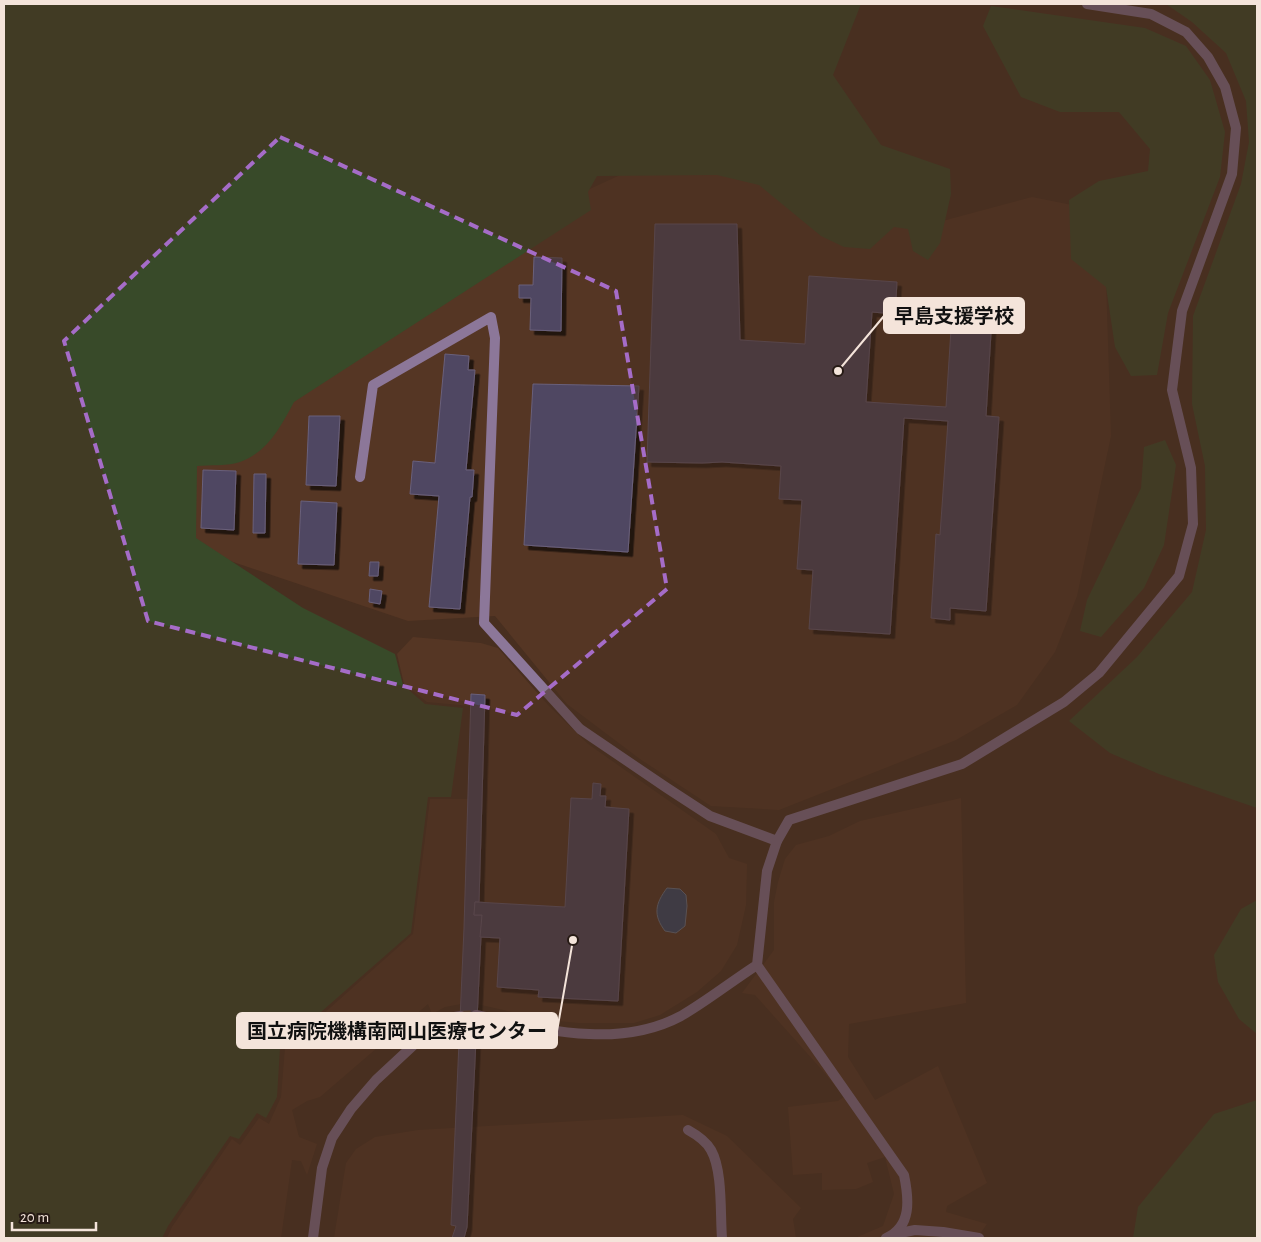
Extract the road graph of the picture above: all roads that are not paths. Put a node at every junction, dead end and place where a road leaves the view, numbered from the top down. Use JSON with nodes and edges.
{"nodes":[{"id":1,"x":1087,"y":4,"type":"edge"},
{"id":2,"x":360,"y":477,"type":"dead end"},
{"id":3,"x":777,"y":841,"type":"junction"},
{"id":4,"x":757,"y":965,"type":"junction"},
{"id":5,"x":476,"y":1015,"type":"tunnel mouth"},
{"id":6,"x":461,"y":1016,"type":"tunnel mouth"},
{"id":7,"x":688,"y":1130,"type":"dead end"},
{"id":8,"x":891,"y":1236,"type":"edge"},
{"id":9,"x":313,"y":1238,"type":"edge"},
{"id":10,"x":722,"y":1238,"type":"edge"},
{"id":11,"x":979,"y":1238,"type":"edge"}],
"edges":[{"from":1,"to":3,"type":"street"},
{"from":2,"to":3,"type":"street"},
{"from":3,"to":4,"type":"street"},
{"from":4,"to":5,"type":"street"},
{"from":4,"to":8,"type":"street"},
{"from":6,"to":9,"type":"street"},
{"from":7,"to":10,"type":"street"},
{"from":8,"to":11,"type":"street"}]}
